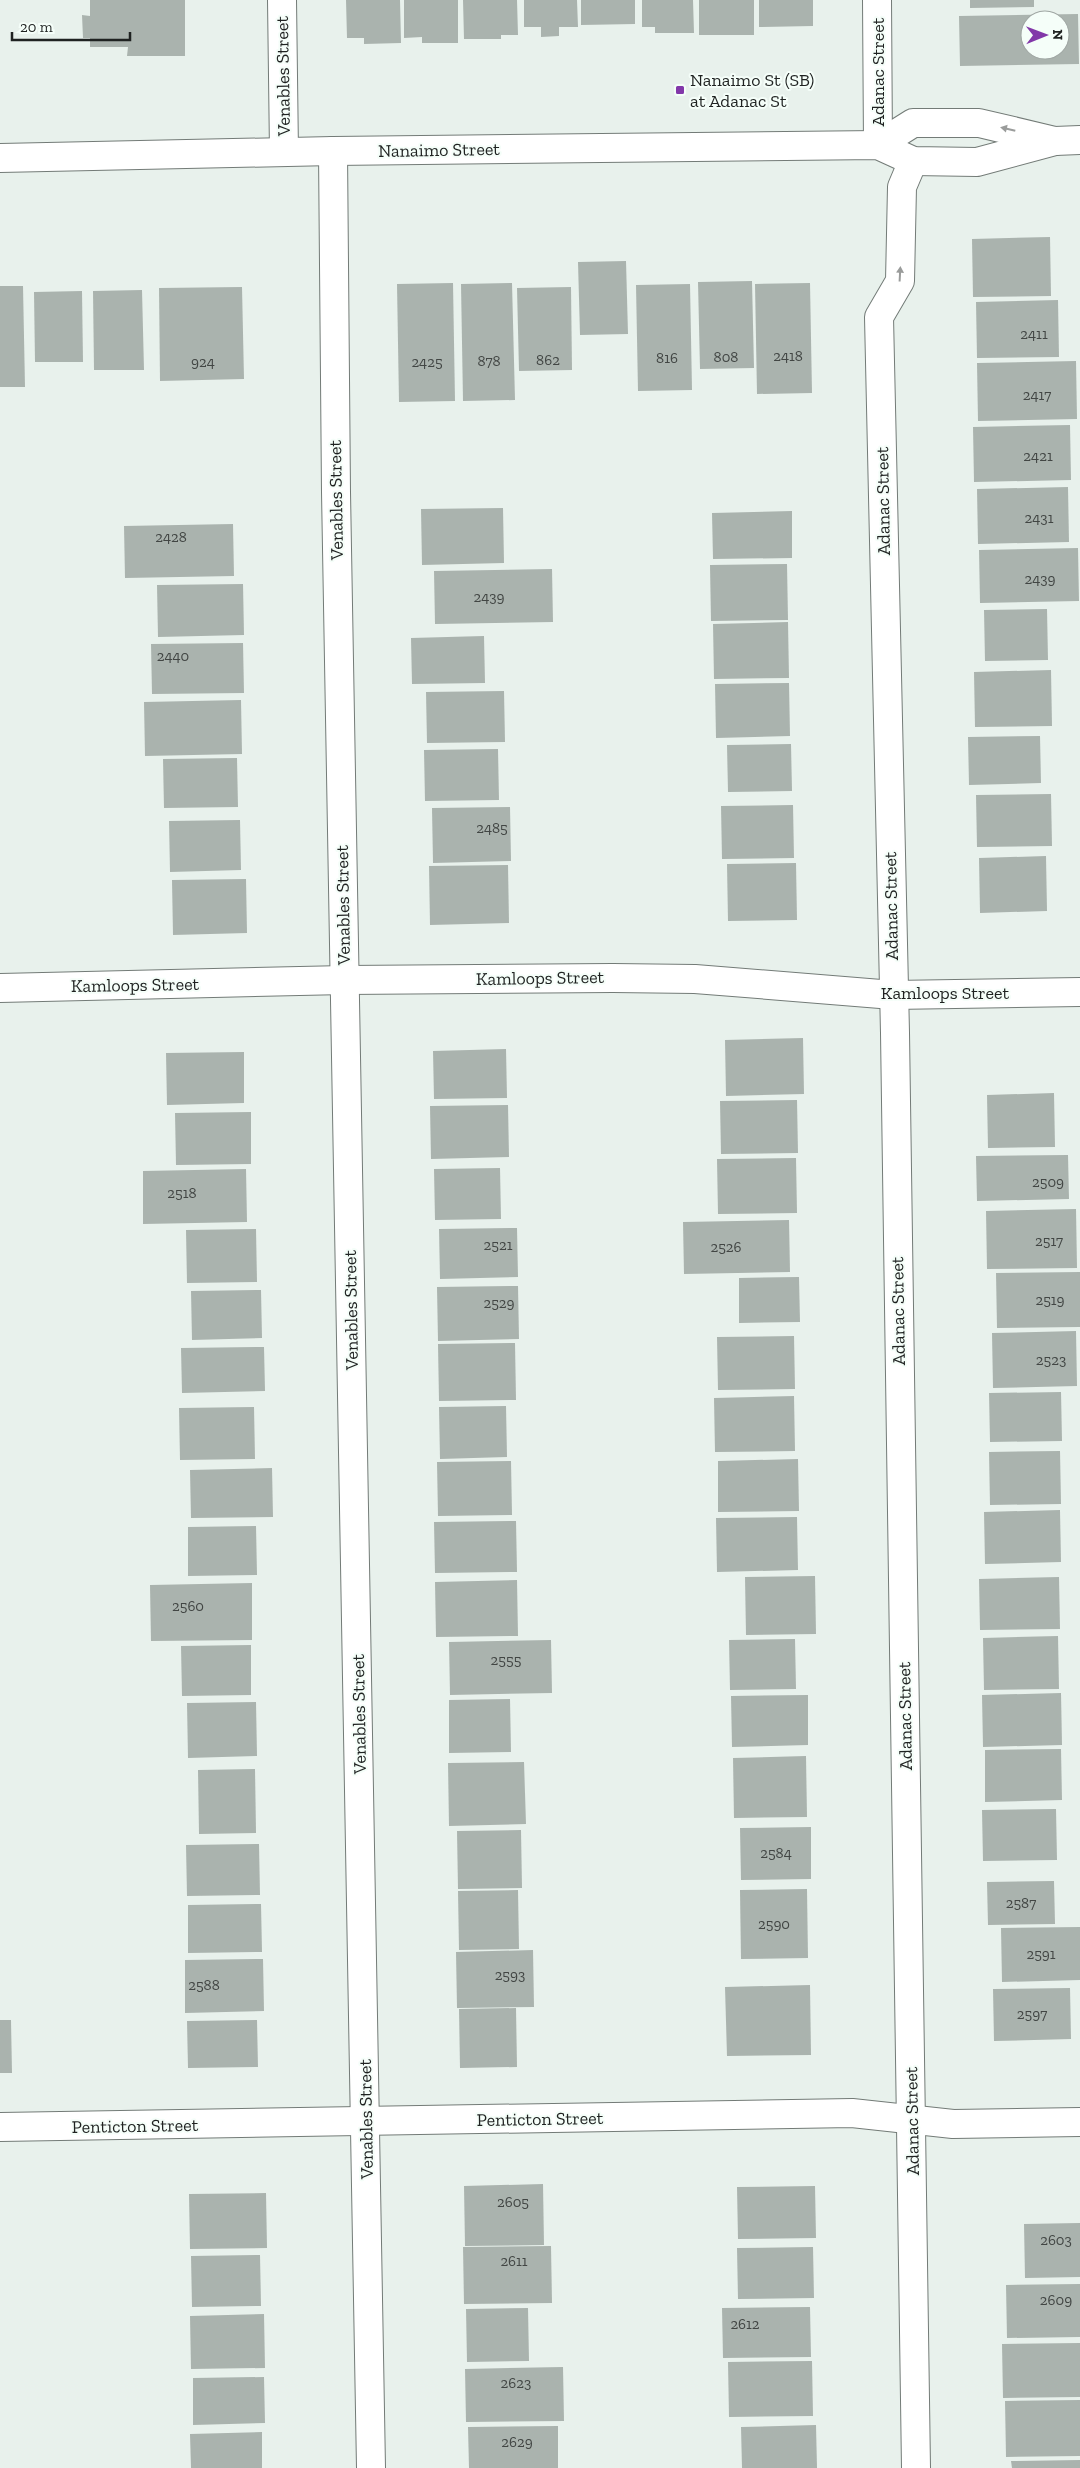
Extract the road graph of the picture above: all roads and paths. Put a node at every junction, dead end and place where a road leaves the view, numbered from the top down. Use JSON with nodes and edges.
{"nodes":[{"id":1,"x":282,"y":0,"type":"edge"},
{"id":2,"x":877,"y":0,"type":"edge"},
{"id":3,"x":1067,"y":140,"type":"edge"},
{"id":4,"x":878,"y":145,"type":"junction"},
{"id":5,"x":333,"y":151,"type":"junction"},
{"id":6,"x":284,"y":152,"type":"junction"},
{"id":7,"x":0,"y":158,"type":"edge"},
{"id":8,"x":914,"y":162,"type":"junction"},
{"id":9,"x":345,"y":980,"type":"junction"},
{"id":10,"x":0,"y":988,"type":"edge"},
{"id":11,"x":1080,"y":992,"type":"edge"},
{"id":12,"x":893,"y":995,"type":"junction"},
{"id":13,"x":912,"y":2118,"type":"junction"},
{"id":14,"x":366,"y":2122,"type":"junction"},
{"id":15,"x":1080,"y":2122,"type":"edge"},
{"id":16,"x":0,"y":2127,"type":"edge"},
{"id":17,"x":371,"y":2468,"type":"edge"},
{"id":18,"x":916,"y":2468,"type":"edge"}],
"edges":[{"from":1,"to":6,"type":"street","name":"Venables Street"},
{"from":2,"to":4,"type":"street","name":"Adanac Street"},
{"from":3,"to":4,"type":"street","name":"Nanaimo Street","one_way":true},
{"from":3,"to":8,"type":"street","name":"Nanaimo Street"},
{"from":4,"to":5,"type":"street","name":"Nanaimo Street"},
{"from":4,"to":8,"type":"street","name":"Nanaimo Street"},
{"from":5,"to":6,"type":"street","name":"Nanaimo Street"},
{"from":5,"to":9,"type":"street","name":"Venables Street"},
{"from":6,"to":7,"type":"street","name":"Nanaimo Street"},
{"from":12,"to":8,"type":"street","name":"Adanac Street","one_way":true},
{"from":9,"to":10,"type":"street","name":"Kamloops Street"},
{"from":9,"to":12,"type":"street","name":"Kamloops Street"},
{"from":9,"to":14,"type":"street","name":"Venables Street"},
{"from":11,"to":12,"type":"street","name":"Kamloops Street"},
{"from":12,"to":13,"type":"street","name":"Adanac Street"},
{"from":13,"to":14,"type":"street","name":"Penticton Street"},
{"from":13,"to":15,"type":"street","name":"Penticton Street"},
{"from":13,"to":18,"type":"street","name":"Adanac Street"},
{"from":14,"to":16,"type":"street","name":"Penticton Street"},
{"from":14,"to":17,"type":"street","name":"Venables Street"}]}
